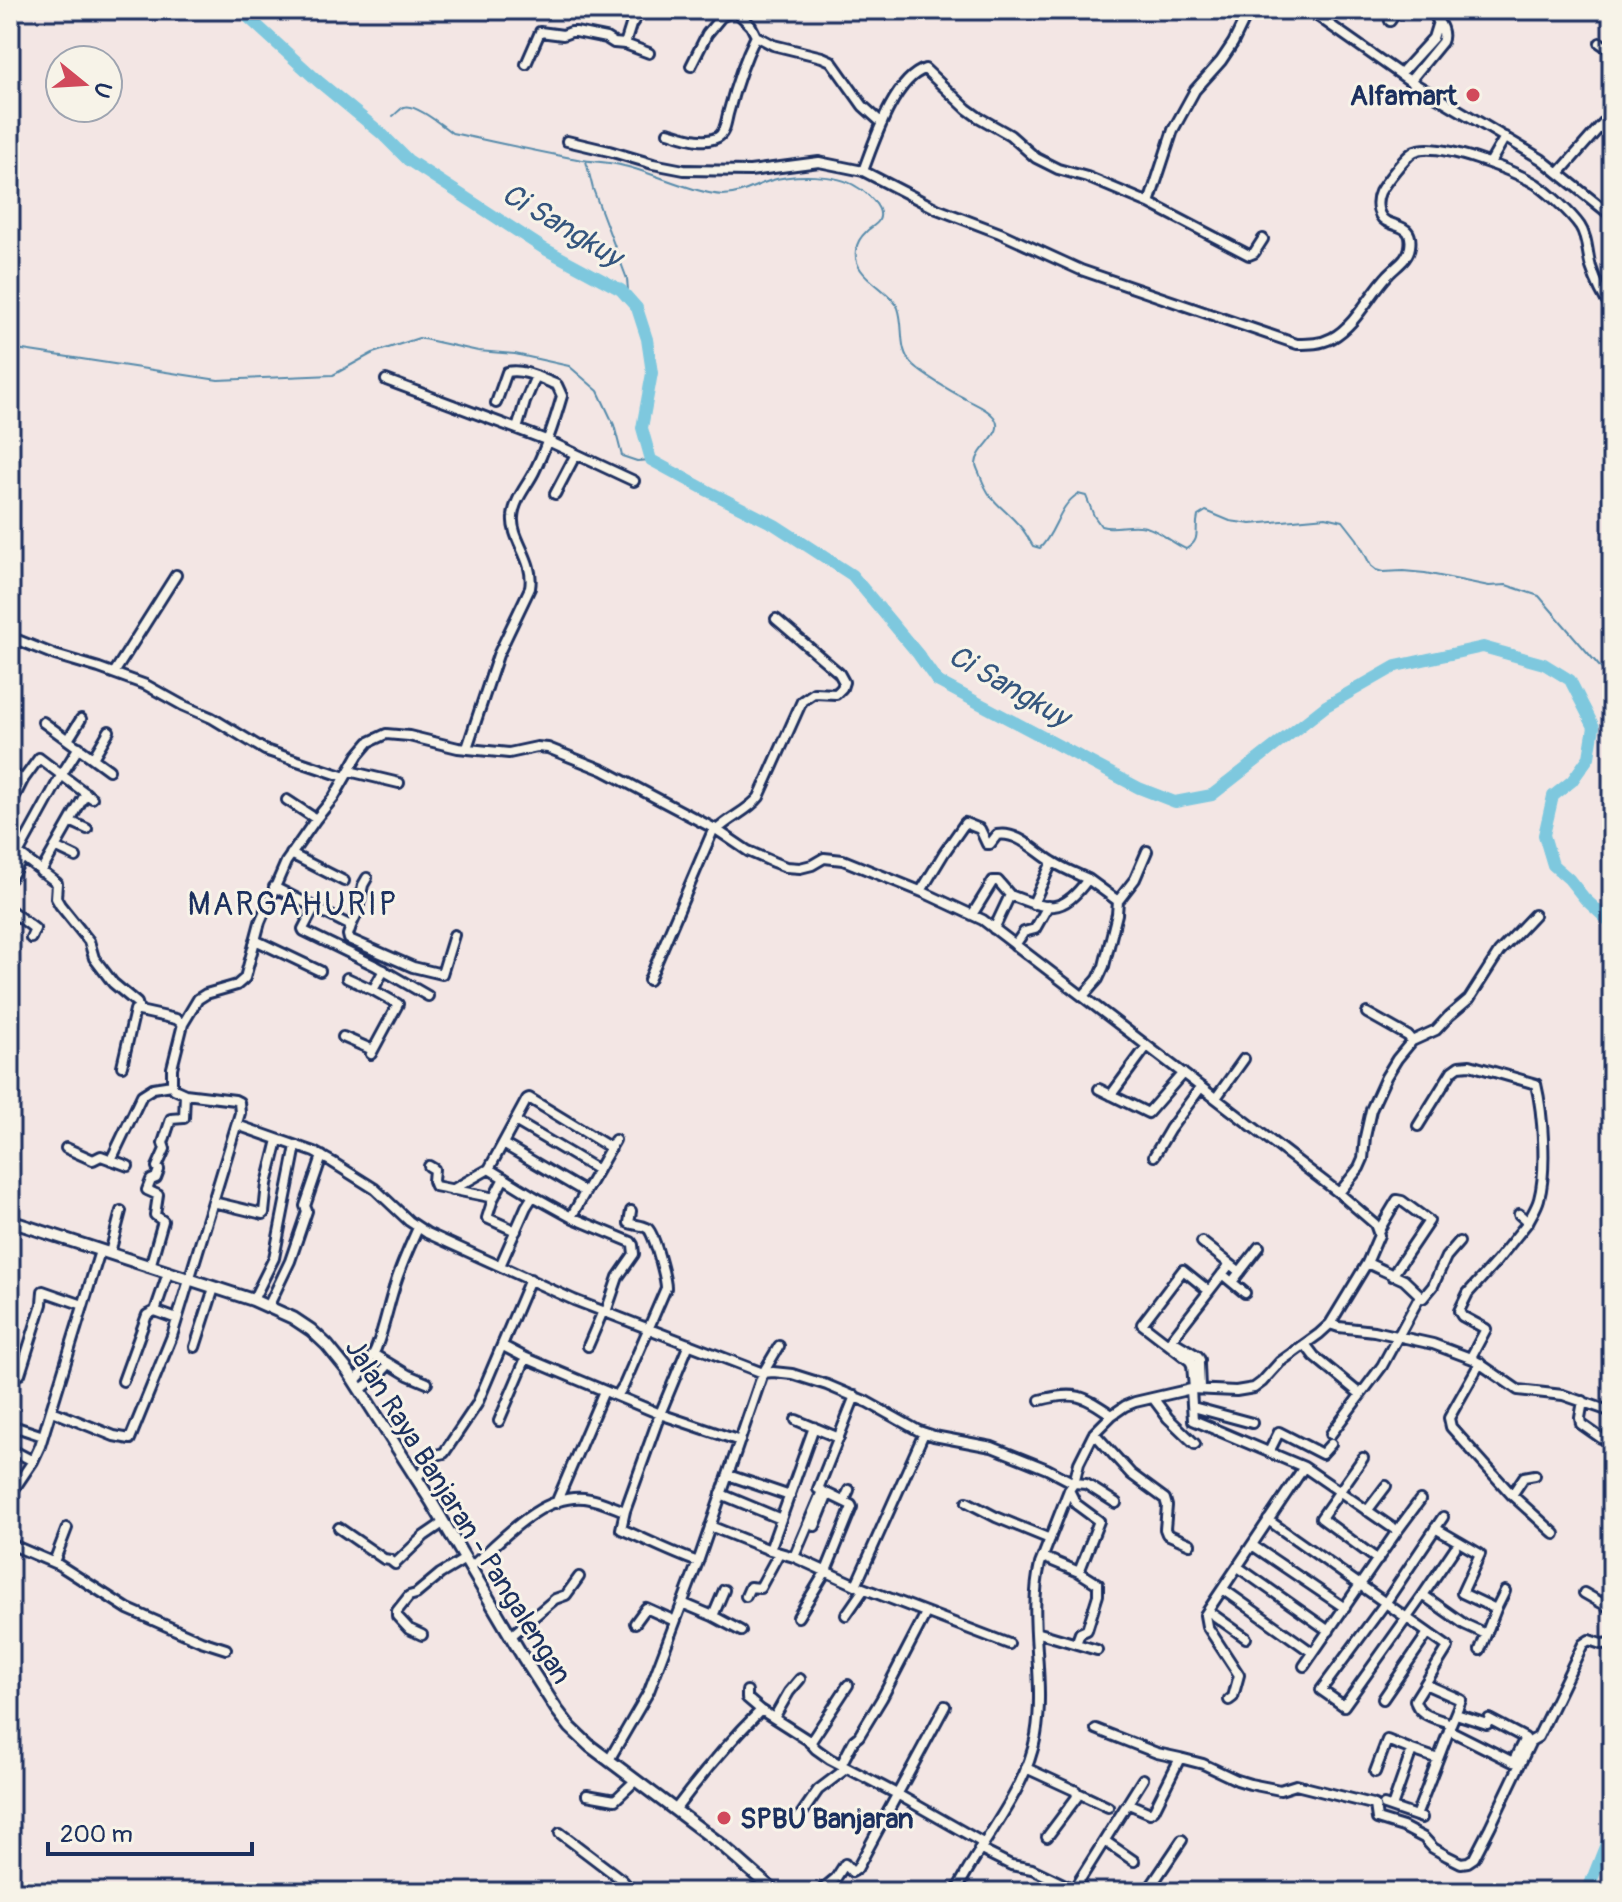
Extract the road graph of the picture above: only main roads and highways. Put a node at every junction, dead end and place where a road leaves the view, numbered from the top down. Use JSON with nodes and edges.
{"nodes":[{"id":1,"x":11,"y":1225,"type":"edge"},
{"id":2,"x":775,"y":1892,"type":"edge"}],
"edges":[{"from":1,"to":2,"type":"main road","name":"Jalan Raya Banjaran - Pangalengan"}]}
